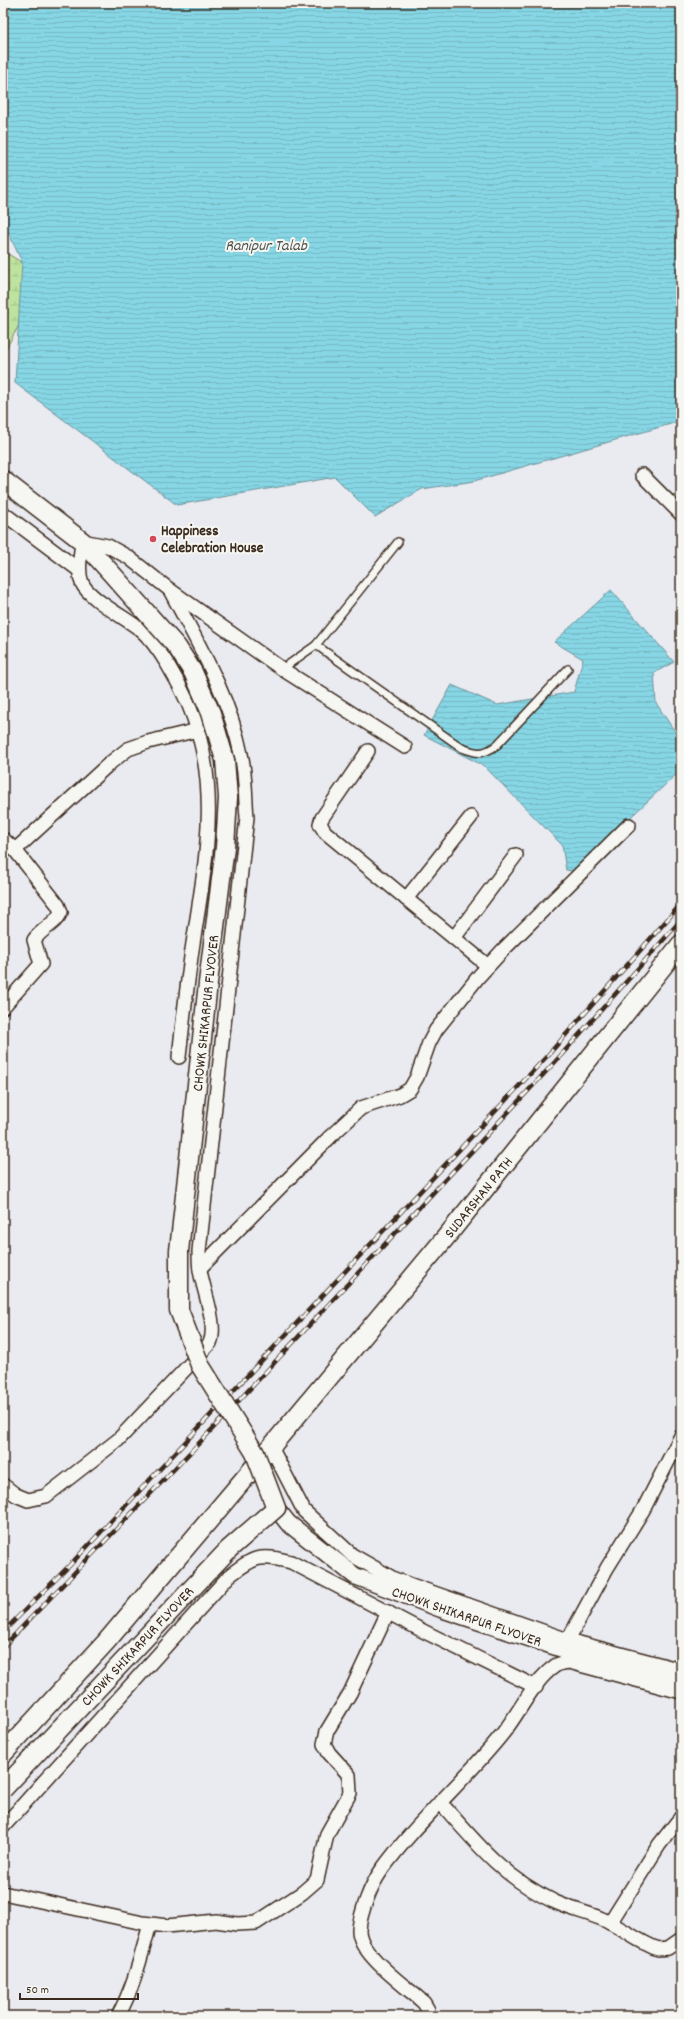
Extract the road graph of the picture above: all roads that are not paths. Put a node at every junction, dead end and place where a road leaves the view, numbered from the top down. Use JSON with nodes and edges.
{"nodes":[{"id":1,"x":642,"y":475,"type":"dead end"},
{"id":2,"x":3,"y":480,"type":"edge"},
{"id":3,"x":3,"y":513,"type":"edge"},
{"id":4,"x":681,"y":514,"type":"edge"},
{"id":5,"x":82,"y":541,"type":"junction"},
{"id":6,"x":398,"y":542,"type":"dead end"},
{"id":7,"x":79,"y":570,"type":"junction"},
{"id":8,"x":170,"y":590,"type":"junction"},
{"id":9,"x":316,"y":645,"type":"junction"},
{"id":10,"x":568,"y":669,"type":"dead end"},
{"id":11,"x":282,"y":670,"type":"junction"},
{"id":12,"x":198,"y":730,"type":"junction"},
{"id":13,"x":405,"y":747,"type":"dead end"},
{"id":14,"x":368,"y":751,"type":"dead end"},
{"id":15,"x":470,"y":817,"type":"dead end"},
{"id":16,"x":629,"y":825,"type":"dead end"},
{"id":17,"x":3,"y":839,"type":"edge"},
{"id":18,"x":15,"y":850,"type":"junction"},
{"id":19,"x":516,"y":855,"type":"dead end"},
{"id":20,"x":406,"y":899,"type":"junction"},
{"id":21,"x":454,"y":938,"type":"junction"},
{"id":22,"x":680,"y":947,"type":"edge"},
{"id":23,"x":488,"y":966,"type":"junction"},
{"id":24,"x":3,"y":1007,"type":"edge"},
{"id":25,"x":179,"y":1057,"type":"dead end"},
{"id":26,"x":200,"y":1268,"type":"junction"},
{"id":27,"x":681,"y":1436,"type":"edge"},
{"id":28,"x":271,"y":1447,"type":"junction"},
{"id":29,"x":3,"y":1485,"type":"edge"},
{"id":30,"x":276,"y":1508,"type":"junction"},
{"id":31,"x":388,"y":1612,"type":"junction"},
{"id":32,"x":568,"y":1640,"type":"junction"},
{"id":33,"x":681,"y":1670,"type":"edge"},
{"id":34,"x":681,"y":1681,"type":"edge"},
{"id":35,"x":536,"y":1687,"type":"junction"},
{"id":36,"x":681,"y":1692,"type":"edge"},
{"id":37,"x":3,"y":1754,"type":"edge"},
{"id":38,"x":3,"y":1789,"type":"edge"},
{"id":39,"x":440,"y":1802,"type":"junction"},
{"id":40,"x":681,"y":1817,"type":"edge"},
{"id":41,"x":3,"y":1827,"type":"edge"},
{"id":42,"x":3,"y":1893,"type":"edge"},
{"id":43,"x":610,"y":1923,"type":"junction"},
{"id":44,"x":150,"y":1924,"type":"junction"},
{"id":45,"x":681,"y":1939,"type":"edge"},
{"id":46,"x":118,"y":2016,"type":"edge"},
{"id":47,"x":428,"y":2016,"type":"edge"}],
"edges":[{"from":1,"to":4,"type":"street"},
{"from":2,"to":5,"type":"main road","name":"CHOWK SHIKARPUR FLYOVER"},
{"from":3,"to":7,"type":"street"},
{"from":5,"to":7,"type":"street"},
{"from":5,"to":8,"type":"street"},
{"from":5,"to":30,"type":"main road","name":"CHOWK SHIKARPUR FLYOVER","bridge":true},
{"from":6,"to":9,"type":"lane"},
{"from":7,"to":12,"type":"street"},
{"from":8,"to":11,"type":"street"},
{"from":8,"to":26,"type":"street"},
{"from":9,"to":10,"type":"lane"},
{"from":9,"to":11,"type":"lane"},
{"from":11,"to":13,"type":"street"},
{"from":12,"to":18,"type":"street"},
{"from":12,"to":25,"type":"street"},
{"from":14,"to":20,"type":"street"},
{"from":15,"to":20,"type":"street"},
{"from":16,"to":23,"type":"street"},
{"from":17,"to":18,"type":"street"},
{"from":18,"to":24,"type":"street"},
{"from":19,"to":21,"type":"street"},
{"from":20,"to":21,"type":"street"},
{"from":21,"to":23,"type":"street"},
{"from":22,"to":28,"type":"main road","name":"SUDARSHAN PATH"},
{"from":23,"to":26,"type":"street"},
{"from":26,"to":29,"type":"street"},
{"from":27,"to":32,"type":"street"},
{"from":28,"to":32,"type":"street"},
{"from":28,"to":37,"type":"main road","name":"SUDARSHAN PATH"},
{"from":30,"to":34,"type":"street","name":"CHOWK SHIKARPUR FLYOVER"},
{"from":30,"to":38,"type":"main road","name":"CHOWK SHIKARPUR FLYOVER","bridge":true},
{"from":31,"to":35,"type":"street"},
{"from":31,"to":41,"type":"street"},
{"from":31,"to":44,"type":"street"},
{"from":32,"to":33,"type":"street"},
{"from":35,"to":36,"type":"street"},
{"from":35,"to":39,"type":"street"},
{"from":39,"to":43,"type":"street"},
{"from":39,"to":47,"type":"street"},
{"from":40,"to":43,"type":"street"},
{"from":42,"to":44,"type":"street"},
{"from":43,"to":45,"type":"street"},
{"from":44,"to":46,"type":"street"}]}
